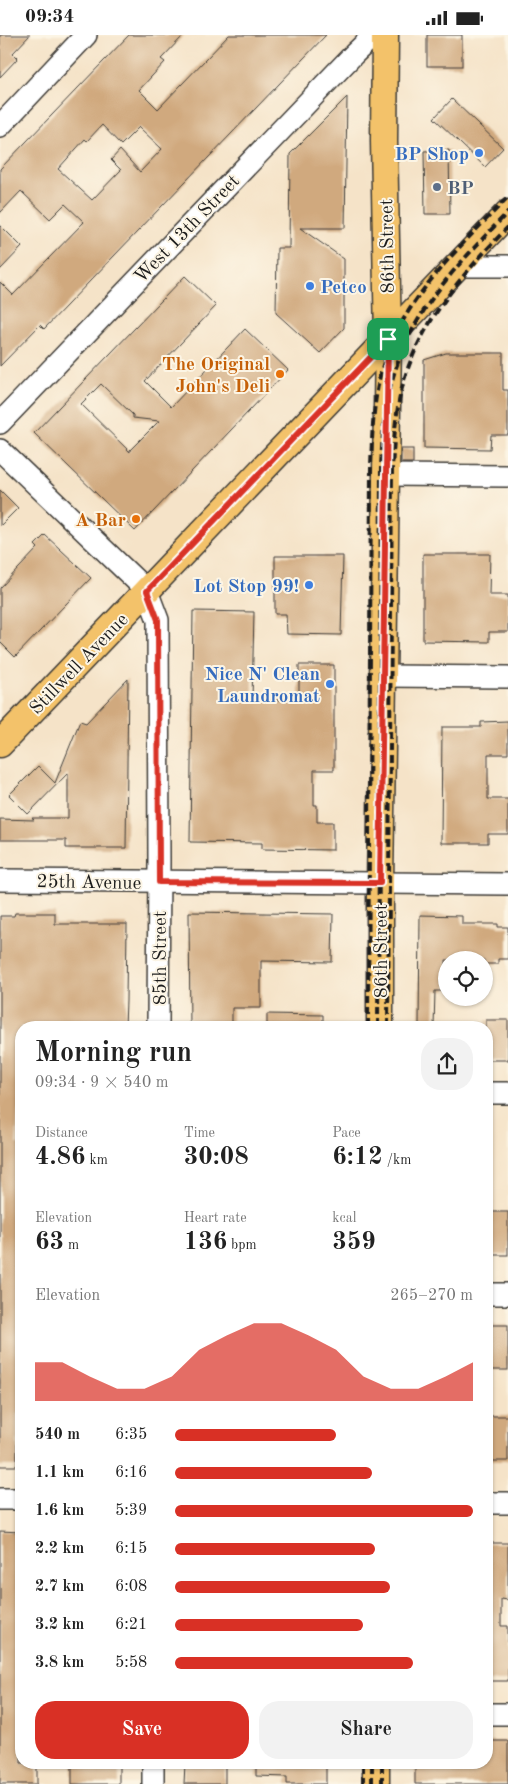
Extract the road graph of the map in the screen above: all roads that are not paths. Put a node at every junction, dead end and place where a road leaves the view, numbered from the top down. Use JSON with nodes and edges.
{"nodes":[{"id":1,"x":86,"y":35,"type":"edge"},
{"id":2,"x":374,"y":35,"type":"edge"},
{"id":3,"x":385,"y":35,"type":"edge"},
{"id":4,"x":0,"y":126,"type":"edge"},
{"id":5,"x":508,"y":213,"type":"edge"},
{"id":6,"x":458,"y":266,"type":"junction"},
{"id":7,"x":508,"y":266,"type":"edge"},
{"id":8,"x":388,"y":339,"type":"junction"},
{"id":9,"x":0,"y":423,"type":"edge"},
{"id":10,"x":0,"y":450,"type":"edge"},
{"id":11,"x":386,"y":475,"type":"junction"},
{"id":12,"x":508,"y":476,"type":"edge"},
{"id":13,"x":147,"y":591,"type":"junction"},
{"id":14,"x":383,"y":676,"type":"junction"},
{"id":15,"x":508,"y":677,"type":"edge"},
{"id":16,"x":0,"y":744,"type":"edge"},
{"id":17,"x":0,"y":880,"type":"edge"},
{"id":18,"x":159,"y":882,"type":"junction"},
{"id":19,"x":380,"y":883,"type":"junction"},
{"id":20,"x":508,"y":884,"type":"edge"},
{"id":21,"x":158,"y":1021,"type":"edge"},
{"id":22,"x":380,"y":1021,"type":"edge"},
{"id":23,"x":493,"y":1093,"type":"edge"},
{"id":24,"x":508,"y":1093,"type":"edge"},
{"id":25,"x":493,"y":1294,"type":"edge"},
{"id":26,"x":508,"y":1294,"type":"edge"},
{"id":27,"x":0,"y":1499,"type":"edge"},
{"id":28,"x":15,"y":1499,"type":"edge"},
{"id":29,"x":493,"y":1503,"type":"edge"},
{"id":30,"x":508,"y":1503,"type":"edge"},
{"id":31,"x":493,"y":1714,"type":"edge"},
{"id":32,"x":508,"y":1714,"type":"edge"},
{"id":33,"x":153,"y":1769,"type":"edge"},
{"id":34,"x":376,"y":1769,"type":"edge"},
{"id":35,"x":152,"y":1784,"type":"edge"},
{"id":36,"x":376,"y":1784,"type":"edge"}],
"edges":[{"from":1,"to":4,"type":"street"},
{"from":2,"to":9,"type":"street","name":"West 13th Street"},
{"from":3,"to":8,"type":"main road","name":"86th Street"},
{"from":5,"to":6,"type":"main road","name":"Stillwell Avenue"},
{"from":6,"to":7,"type":"street"},
{"from":6,"to":8,"type":"main road","name":"Stillwell Avenue"},
{"from":8,"to":11,"type":"main road","name":"86th Street"},
{"from":8,"to":13,"type":"main road","name":"Stillwell Avenue"},
{"from":10,"to":13,"type":"street"},
{"from":11,"to":12,"type":"street"},
{"from":11,"to":14,"type":"main road","name":"86th Street"},
{"from":13,"to":16,"type":"main road","name":"Stillwell Avenue"},
{"from":13,"to":18,"type":"street","name":"85th Street"},
{"from":14,"to":15,"type":"street"},
{"from":14,"to":19,"type":"main road","name":"86th Street"},
{"from":17,"to":18,"type":"street","name":"25th Avenue"},
{"from":18,"to":19,"type":"street","name":"25th Avenue"},
{"from":18,"to":21,"type":"street","name":"85th Street"},
{"from":19,"to":20,"type":"street","name":"25th Avenue"},
{"from":19,"to":22,"type":"main road","name":"86th Street"},
{"from":23,"to":24,"type":"street"},
{"from":25,"to":26,"type":"street"},
{"from":27,"to":28,"type":"street"},
{"from":29,"to":30,"type":"street"},
{"from":31,"to":32,"type":"street"},
{"from":33,"to":35,"type":"street"},
{"from":34,"to":36,"type":"main road"}]}
